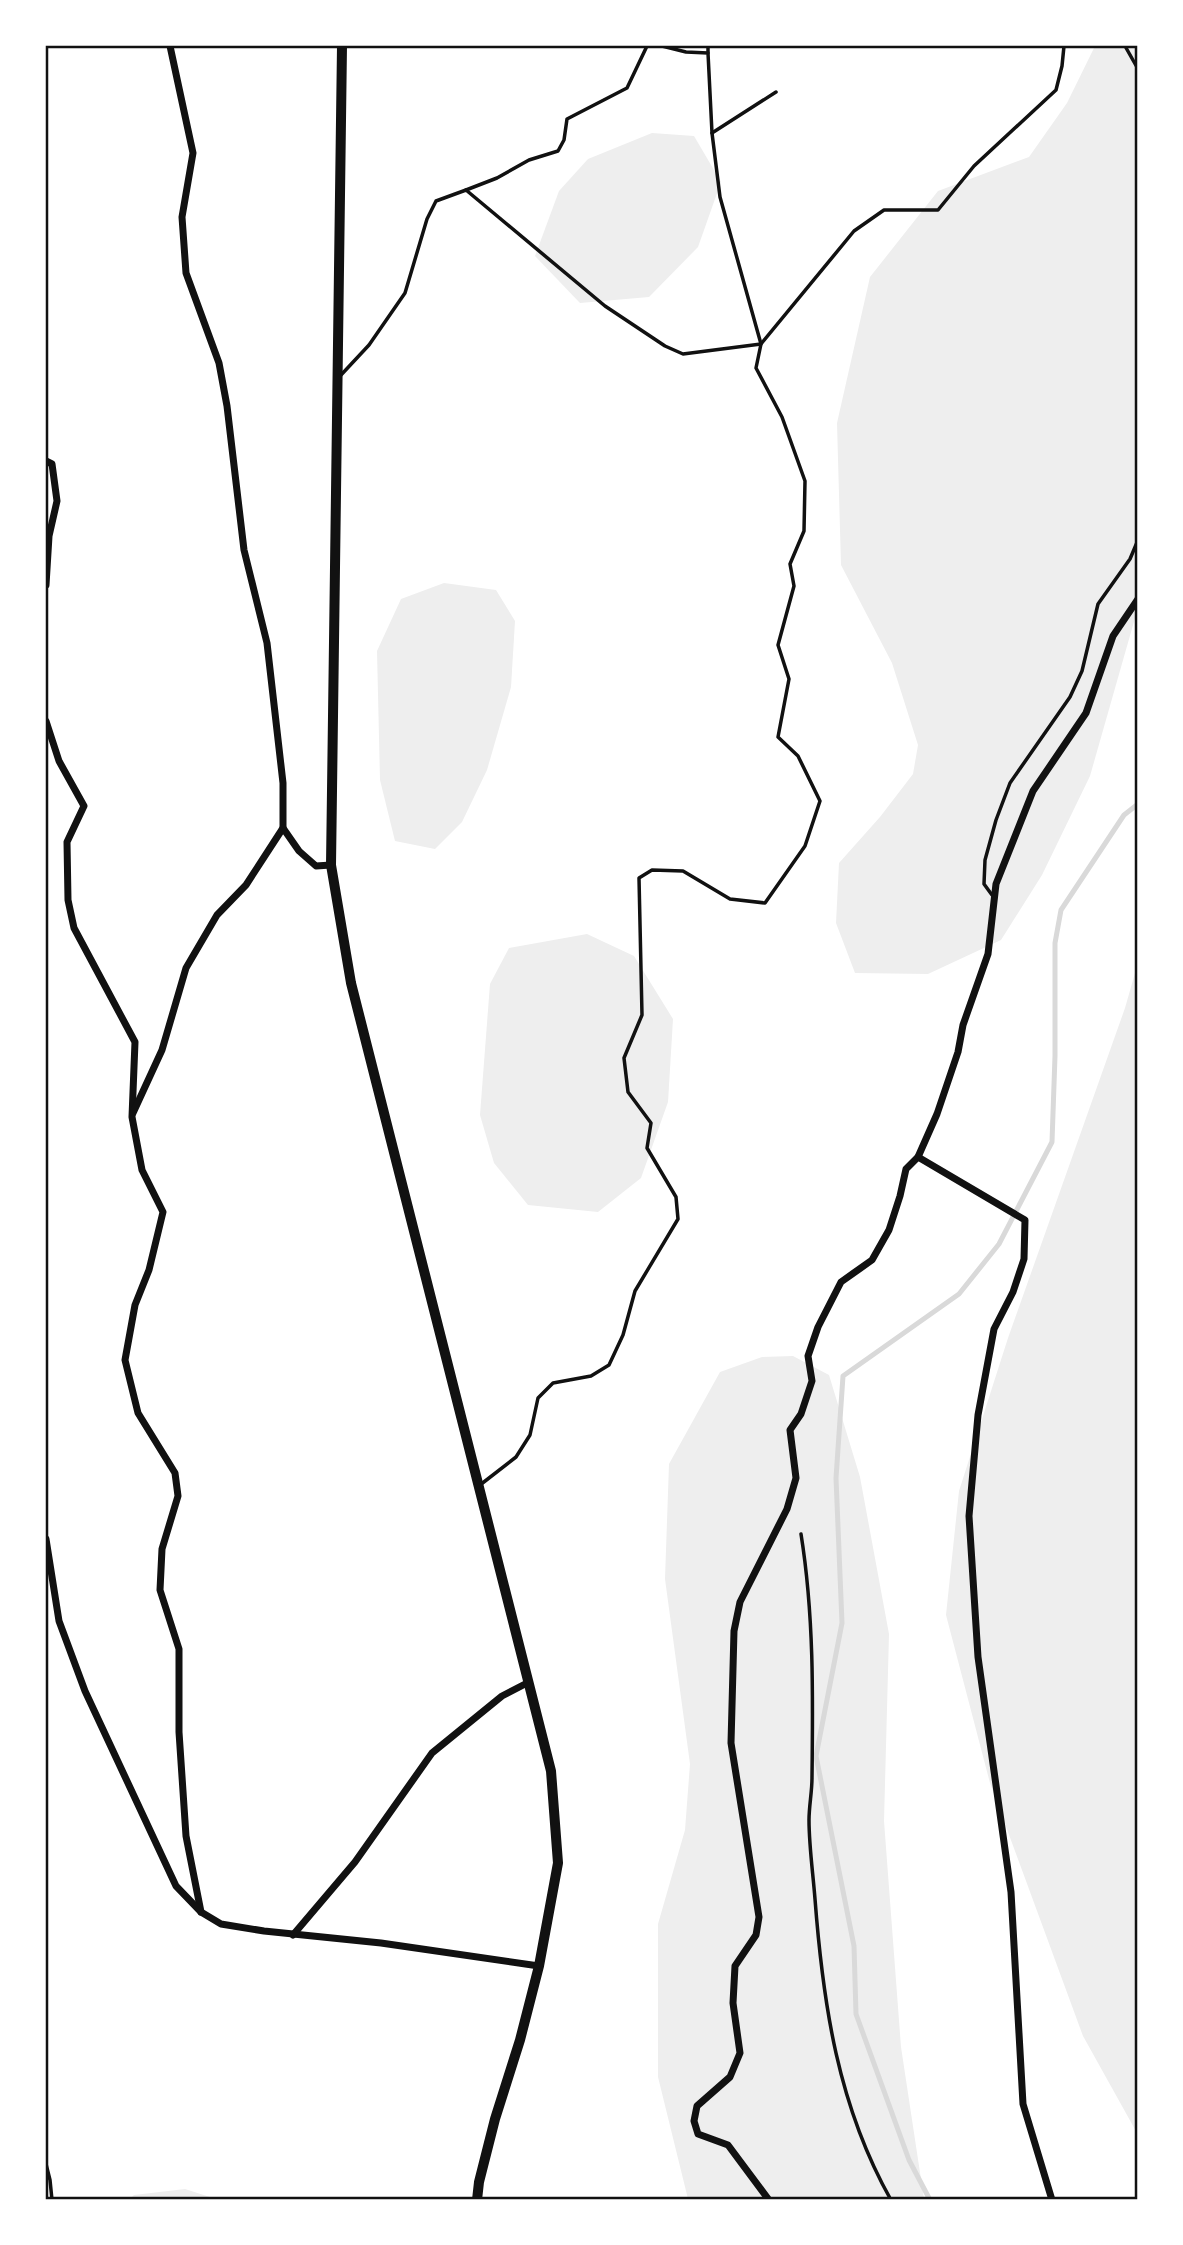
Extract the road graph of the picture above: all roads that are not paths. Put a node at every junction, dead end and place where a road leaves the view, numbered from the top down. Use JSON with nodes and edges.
{"nodes":[{"id":1,"x":170,"y":46,"type":"edge"},
{"id":2,"x":342,"y":46,"type":"edge"},
{"id":3,"x":646,"y":46,"type":"edge"},
{"id":4,"x":662,"y":46,"type":"edge"},
{"id":5,"x":708,"y":46,"type":"edge"},
{"id":6,"x":1064,"y":46,"type":"edge"},
{"id":7,"x":708,"y":53,"type":"junction"},
{"id":8,"x":776,"y":92,"type":"dead end"},
{"id":9,"x":712,"y":133,"type":"junction"},
{"id":10,"x":466,"y":190,"type":"junction"},
{"id":11,"x":761,"y":344,"type":"junction"},
{"id":12,"x":337,"y":379,"type":"junction"},
{"id":13,"x":46,"y":461,"type":"edge"},
{"id":14,"x":1138,"y":540,"type":"edge"},
{"id":15,"x":46,"y":585,"type":"edge"},
{"id":16,"x":1138,"y":599,"type":"edge"},
{"id":17,"x":46,"y":721,"type":"edge"},
{"id":18,"x":283,"y":828,"type":"junction"},
{"id":19,"x":331,"y":865,"type":"junction"},
{"id":20,"x":994,"y":898,"type":"junction"},
{"id":21,"x":132,"y":1117,"type":"junction"},
{"id":22,"x":918,"y":1157,"type":"junction"},
{"id":23,"x":480,"y":1486,"type":"junction"},
{"id":24,"x":46,"y":1539,"type":"edge"},
{"id":25,"x":529,"y":1682,"type":"junction"},
{"id":26,"x":201,"y":1912,"type":"junction"},
{"id":27,"x":293,"y":1935,"type":"junction"},
{"id":28,"x":539,"y":1966,"type":"junction"},
{"id":29,"x":477,"y":2200,"type":"edge"},
{"id":30,"x":769,"y":2200,"type":"edge"},
{"id":31,"x":1052,"y":2200,"type":"edge"}],
"edges":[{"from":1,"to":18,"type":"street"},
{"from":2,"to":12,"type":"main road"},
{"from":3,"to":10,"type":"lane"},
{"from":4,"to":7,"type":"lane"},
{"from":5,"to":7,"type":"lane"},
{"from":6,"to":11,"type":"lane"},
{"from":7,"to":9,"type":"lane"},
{"from":8,"to":9,"type":"lane"},
{"from":9,"to":11,"type":"lane"},
{"from":10,"to":11,"type":"lane"},
{"from":10,"to":12,"type":"lane"},
{"from":11,"to":23,"type":"lane"},
{"from":12,"to":19,"type":"main road"},
{"from":13,"to":15,"type":"street"},
{"from":14,"to":20,"type":"lane"},
{"from":16,"to":20,"type":"street"},
{"from":17,"to":21,"type":"street"},
{"from":18,"to":19,"type":"street"},
{"from":18,"to":21,"type":"street"},
{"from":19,"to":23,"type":"main road"},
{"from":20,"to":22,"type":"street"},
{"from":21,"to":26,"type":"street"},
{"from":22,"to":30,"type":"street"},
{"from":22,"to":31,"type":"street"},
{"from":23,"to":25,"type":"main road"},
{"from":24,"to":26,"type":"street"},
{"from":25,"to":27,"type":"street"},
{"from":25,"to":28,"type":"main road"},
{"from":26,"to":27,"type":"street"},
{"from":27,"to":28,"type":"street"},
{"from":28,"to":29,"type":"main road"}]}
